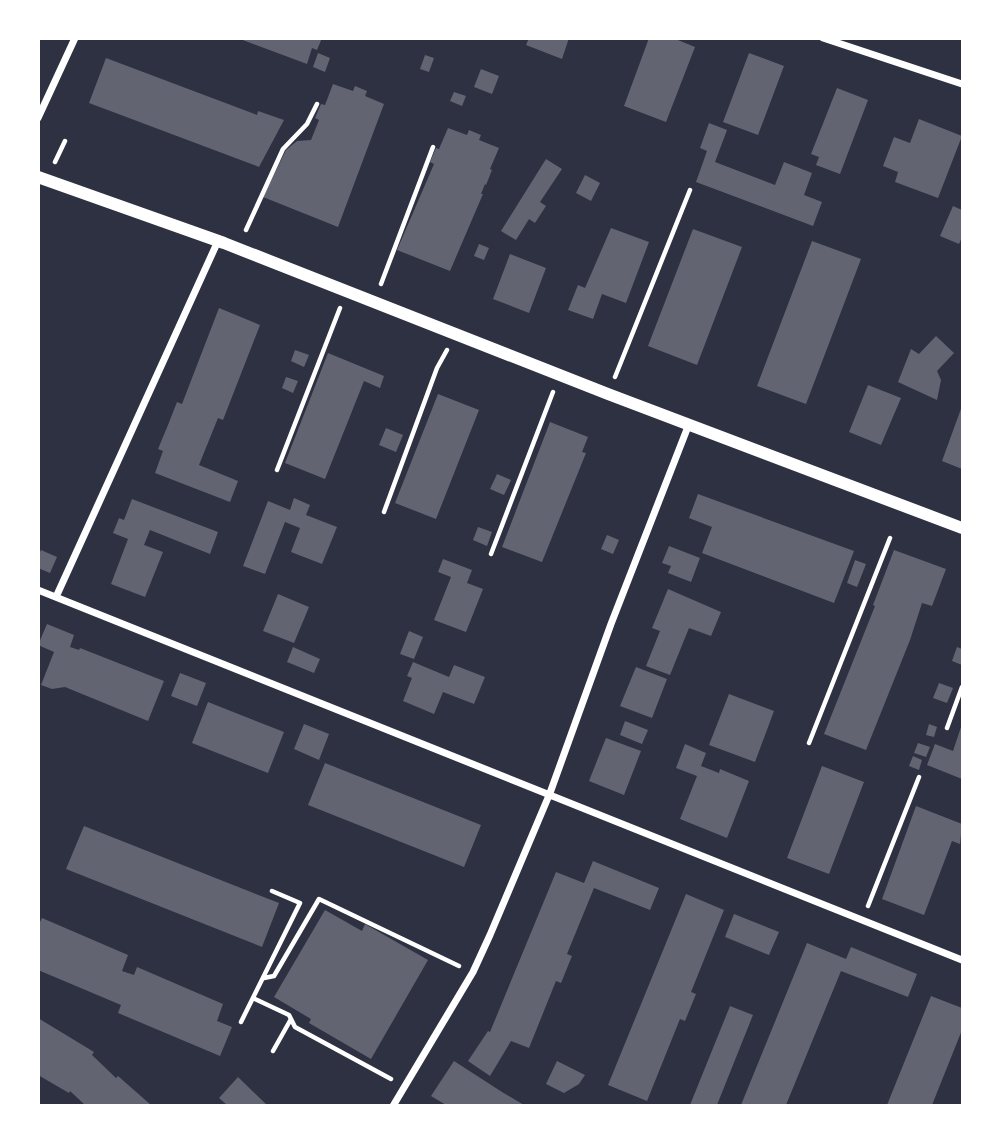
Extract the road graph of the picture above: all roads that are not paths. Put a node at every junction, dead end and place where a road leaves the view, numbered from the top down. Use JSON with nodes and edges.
{"nodes":[{"id":1,"x":75,"y":38,"type":"edge"},
{"id":2,"x":823,"y":38,"type":"edge"},
{"id":3,"x":962,"y":84,"type":"edge"},
{"id":4,"x":38,"y":118,"type":"edge"},
{"id":5,"x":38,"y":177,"type":"edge"},
{"id":6,"x":218,"y":241,"type":"junction"},
{"id":7,"x":689,"y":424,"type":"junction"},
{"id":8,"x":962,"y":528,"type":"edge"},
{"id":9,"x":38,"y":590,"type":"edge"},
{"id":10,"x":56,"y":597,"type":"junction"},
{"id":11,"x":550,"y":793,"type":"junction"},
{"id":12,"x":962,"y":960,"type":"edge"},
{"id":13,"x":393,"y":1105,"type":"edge"}],
"edges":[{"from":1,"to":4,"type":"street"},
{"from":2,"to":3,"type":"street"},
{"from":5,"to":6,"type":"street"},
{"from":6,"to":7,"type":"street"},
{"from":6,"to":10,"type":"street"},
{"from":7,"to":8,"type":"street"},
{"from":7,"to":11,"type":"street"},
{"from":9,"to":10,"type":"street"},
{"from":10,"to":11,"type":"street"},
{"from":11,"to":12,"type":"street"},
{"from":11,"to":13,"type":"street"}]}
